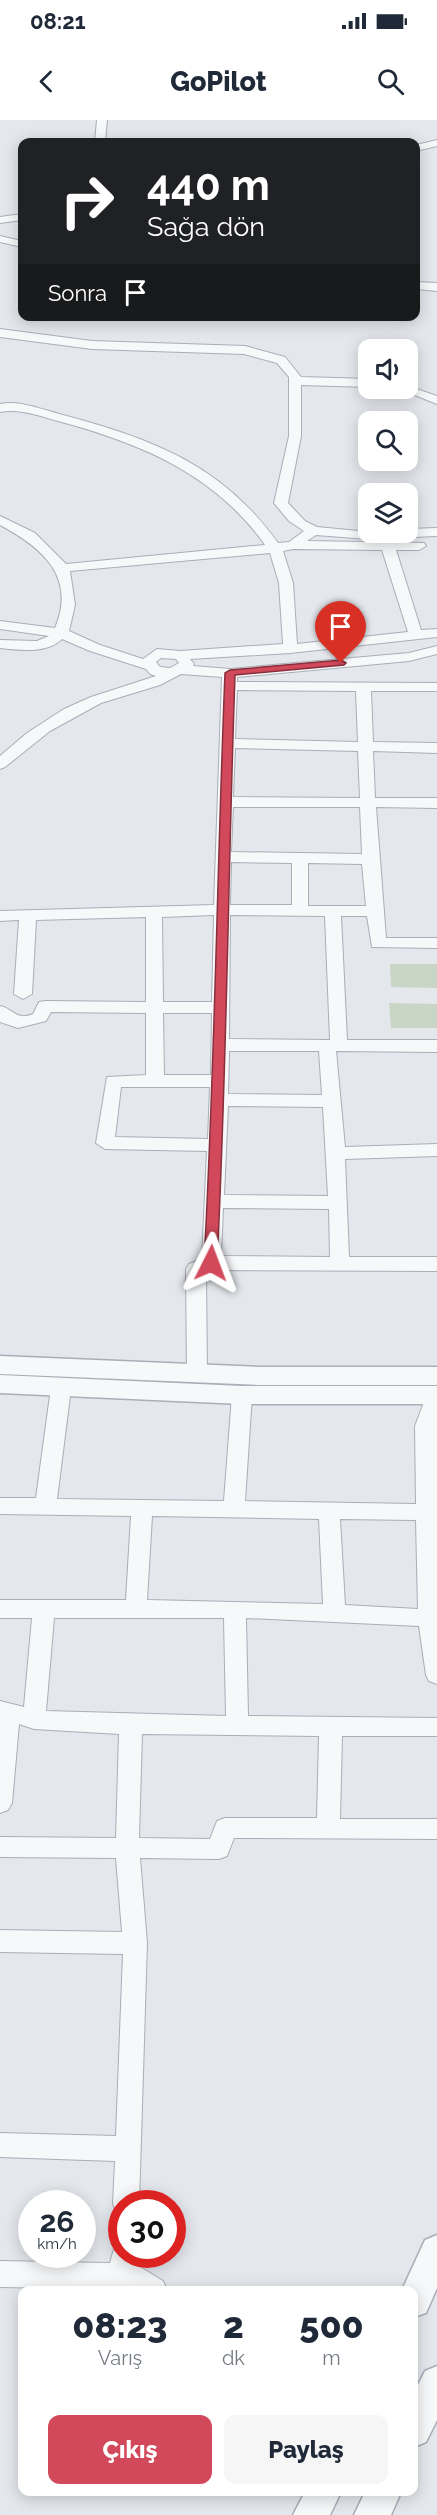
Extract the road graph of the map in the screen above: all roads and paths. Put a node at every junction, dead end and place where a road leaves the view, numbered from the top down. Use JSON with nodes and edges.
{"nodes":[{"id":1,"x":102,"y":120,"type":"edge"},
{"id":2,"x":100,"y":138,"type":"edge"},
{"id":3,"x":437,"y":142,"type":"edge"},
{"id":4,"x":420,"y":147,"type":"edge"},
{"id":5,"x":18,"y":218,"type":"edge"},
{"id":6,"x":0,"y":220,"type":"edge"},
{"id":7,"x":0,"y":240,"type":"edge"},
{"id":8,"x":18,"y":243,"type":"edge"},
{"id":9,"x":420,"y":286,"type":"edge"},
{"id":10,"x":437,"y":287,"type":"edge"},
{"id":11,"x":0,"y":333,"type":"edge"},
{"id":12,"x":295,"y":381,"type":"junction"},
{"id":13,"x":358,"y":383,"type":"edge"},
{"id":14,"x":418,"y":393,"type":"edge"},
{"id":15,"x":437,"y":400,"type":"edge"},
{"id":16,"x":0,"y":408,"type":"edge"},
{"id":17,"x":0,"y":520,"type":"edge"},
{"id":18,"x":314,"y":530,"type":"junction"},
{"id":19,"x":437,"y":532,"type":"edge"},
{"id":20,"x":293,"y":545,"type":"junction"},
{"id":21,"x":437,"y":545,"type":"edge"},
{"id":22,"x":388,"y":547,"type":"junction"},
{"id":23,"x":275,"y":548,"type":"junction"},
{"id":24,"x":63,"y":568,"type":"junction"},
{"id":25,"x":0,"y":625,"type":"edge"},
{"id":26,"x":437,"y":633,"type":"edge"},
{"id":27,"x":69,"y":636,"type":"junction"},
{"id":28,"x":416,"y":636,"type":"junction"},
{"id":29,"x":0,"y":644,"type":"edge"},
{"id":30,"x":290,"y":649,"type":"junction"},
{"id":31,"x":437,"y":650,"type":"edge"},
{"id":32,"x":180,"y":655,"type":"junction"},
{"id":33,"x":152,"y":662,"type":"junction"},
{"id":34,"x":177,"y":671,"type":"junction"},
{"id":35,"x":229,"y":679,"type":"junction"},
{"id":36,"x":363,"y":686,"type":"junction"},
{"id":37,"x":437,"y":687,"type":"edge"},
{"id":38,"x":116,"y":694,"type":"junction"},
{"id":39,"x":227,"y":743,"type":"junction"},
{"id":40,"x":436,"y":746,"type":"edge"},
{"id":41,"x":367,"y":747,"type":"junction"},
{"id":42,"x":0,"y":764,"type":"edge"},
{"id":43,"x":225,"y":802,"type":"junction"},
{"id":44,"x":368,"y":803,"type":"junction"},
{"id":45,"x":437,"y":803,"type":"edge"},
{"id":46,"x":223,"y":857,"type":"junction"},
{"id":47,"x":300,"y":858,"type":"junction"},
{"id":48,"x":370,"y":859,"type":"junction"},
{"id":49,"x":223,"y":910,"type":"junction"},
{"id":50,"x":300,"y":910,"type":"junction"},
{"id":51,"x":333,"y":911,"type":"junction"},
{"id":52,"x":375,"y":911,"type":"junction"},
{"id":53,"x":154,"y":913,"type":"junction"},
{"id":54,"x":0,"y":916,"type":"edge"},
{"id":55,"x":28,"y":916,"type":"junction"},
{"id":56,"x":437,"y":943,"type":"edge"},
{"id":57,"x":23,"y":994,"type":"junction"},
{"id":58,"x":45,"y":1006,"type":"junction"},
{"id":59,"x":155,"y":1006,"type":"junction"},
{"id":60,"x":221,"y":1008,"type":"junction"},
{"id":61,"x":0,"y":1009,"type":"edge"},
{"id":62,"x":219,"y":1045,"type":"junction"},
{"id":63,"x":333,"y":1046,"type":"junction"},
{"id":64,"x":437,"y":1046,"type":"edge"},
{"id":65,"x":155,"y":1080,"type":"junction"},
{"id":66,"x":219,"y":1081,"type":"junction"},
{"id":67,"x":219,"y":1100,"type":"junction"},
{"id":68,"x":332,"y":1101,"type":"junction"},
{"id":69,"x":217,"y":1145,"type":"junction"},
{"id":70,"x":437,"y":1150,"type":"edge"},
{"id":71,"x":336,"y":1153,"type":"junction"},
{"id":72,"x":214,"y":1202,"type":"junction"},
{"id":73,"x":338,"y":1203,"type":"junction"},
{"id":74,"x":211,"y":1263,"type":"junction"},
{"id":75,"x":340,"y":1264,"type":"junction"},
{"id":76,"x":437,"y":1264,"type":"edge"},
{"id":77,"x":0,"y":1365,"type":"edge"},
{"id":78,"x":196,"y":1374,"type":"junction"},
{"id":79,"x":0,"y":1384,"type":"edge"},
{"id":80,"x":61,"y":1388,"type":"junction"},
{"id":81,"x":242,"y":1395,"type":"junction"},
{"id":82,"x":435,"y":1396,"type":"edge"},
{"id":83,"x":46,"y":1505,"type":"junction"},
{"id":84,"x":0,"y":1506,"type":"edge"},
{"id":85,"x":142,"y":1508,"type":"junction"},
{"id":86,"x":234,"y":1510,"type":"junction"},
{"id":87,"x":329,"y":1510,"type":"junction"},
{"id":88,"x":427,"y":1512,"type":"junction"},
{"id":89,"x":136,"y":1608,"type":"junction"},
{"id":90,"x":0,"y":1609,"type":"edge"},
{"id":91,"x":235,"y":1609,"type":"junction"},
{"id":92,"x":44,"y":1610,"type":"junction"},
{"id":93,"x":333,"y":1611,"type":"junction"},
{"id":94,"x":429,"y":1618,"type":"junction"},
{"id":95,"x":437,"y":1675,"type":"edge"},
{"id":96,"x":5,"y":1711,"type":"edge"},
{"id":97,"x":34,"y":1720,"type":"junction"},
{"id":98,"x":131,"y":1725,"type":"junction"},
{"id":99,"x":237,"y":1727,"type":"junction"},
{"id":100,"x":437,"y":1727,"type":"edge"},
{"id":101,"x":331,"y":1728,"type":"junction"},
{"id":102,"x":0,"y":1803,"type":"edge"},
{"id":103,"x":328,"y":1829,"type":"junction"},
{"id":104,"x":437,"y":1829,"type":"edge"},
{"id":105,"x":0,"y":1847,"type":"edge"},
{"id":106,"x":127,"y":1849,"type":"junction"},
{"id":107,"x":0,"y":1941,"type":"edge"},
{"id":108,"x":135,"y":1943,"type":"junction"},
{"id":109,"x":0,"y":2145,"type":"edge"},
{"id":110,"x":128,"y":2149,"type":"junction"},
{"id":111,"x":127,"y":2190,"type":"edge"},
{"id":112,"x":437,"y":2251,"type":"edge"},
{"id":113,"x":108,"y":2266,"type":"edge"},
{"id":114,"x":126,"y":2268,"type":"edge"},
{"id":115,"x":0,"y":2274,"type":"edge"},
{"id":116,"x":148,"y":2286,"type":"edge"},
{"id":117,"x":418,"y":2292,"type":"edge"},
{"id":118,"x":437,"y":2383,"type":"edge"},
{"id":119,"x":418,"y":2422,"type":"edge"},
{"id":120,"x":322,"y":2496,"type":"edge"},
{"id":121,"x":382,"y":2496,"type":"edge"},
{"id":122,"x":311,"y":2515,"type":"edge"},
{"id":123,"x":372,"y":2515,"type":"edge"}],
"edges":[{"from":1,"to":2,"type":"street"},
{"from":3,"to":4,"type":"street"},
{"from":5,"to":6,"type":"street"},
{"from":7,"to":8,"type":"street"},
{"from":9,"to":10,"type":"street"},
{"from":11,"to":12,"type":"street"},
{"from":12,"to":13,"type":"street"},
{"from":12,"to":18,"type":"street"},
{"from":14,"to":15,"type":"street"},
{"from":16,"to":23,"type":"street"},
{"from":17,"to":24,"type":"street"},
{"from":18,"to":19,"type":"street"},
{"from":18,"to":20,"type":"street"},
{"from":20,"to":22,"type":"street"},
{"from":20,"to":23,"type":"street"},
{"from":21,"to":22,"type":"street"},
{"from":22,"to":28,"type":"street"},
{"from":23,"to":24,"type":"street"},
{"from":23,"to":30,"type":"street"},
{"from":24,"to":27,"type":"street"},
{"from":25,"to":27,"type":"street"},
{"from":26,"to":28,"type":"street"},
{"from":27,"to":29,"type":"street"},
{"from":27,"to":33,"type":"street"},
{"from":28,"to":30,"type":"street"},
{"from":30,"to":32,"type":"street"},
{"from":31,"to":35,"type":"street"},
{"from":32,"to":33,"type":"street"},
{"from":32,"to":34,"type":"street"},
{"from":33,"to":34,"type":"street"},
{"from":33,"to":38,"type":"street"},
{"from":34,"to":35,"type":"street"},
{"from":34,"to":38,"type":"street"},
{"from":35,"to":36,"type":"street"},
{"from":35,"to":39,"type":"street"},
{"from":36,"to":37,"type":"street"},
{"from":36,"to":41,"type":"street"},
{"from":38,"to":42,"type":"street"},
{"from":39,"to":41,"type":"street"},
{"from":39,"to":43,"type":"street"},
{"from":40,"to":41,"type":"street"},
{"from":41,"to":44,"type":"street"},
{"from":43,"to":44,"type":"street"},
{"from":43,"to":46,"type":"street"},
{"from":44,"to":45,"type":"street"},
{"from":44,"to":48,"type":"street"},
{"from":46,"to":47,"type":"street"},
{"from":46,"to":49,"type":"street"},
{"from":47,"to":48,"type":"street"},
{"from":47,"to":50,"type":"street"},
{"from":48,"to":52,"type":"street"},
{"from":49,"to":50,"type":"street"},
{"from":49,"to":53,"type":"street"},
{"from":49,"to":60,"type":"street"},
{"from":50,"to":51,"type":"street"},
{"from":51,"to":52,"type":"street"},
{"from":51,"to":63,"type":"street"},
{"from":52,"to":56,"type":"street"},
{"from":53,"to":55,"type":"street"},
{"from":53,"to":59,"type":"street"},
{"from":54,"to":55,"type":"street"},
{"from":55,"to":57,"type":"street"},
{"from":57,"to":58,"type":"street"},
{"from":57,"to":61,"type":"street"},
{"from":58,"to":59,"type":"street"},
{"from":58,"to":61,"type":"street"},
{"from":59,"to":60,"type":"street"},
{"from":59,"to":65,"type":"street"},
{"from":60,"to":62,"type":"street"},
{"from":62,"to":63,"type":"street"},
{"from":62,"to":66,"type":"street"},
{"from":63,"to":64,"type":"street"},
{"from":63,"to":68,"type":"street"},
{"from":65,"to":66,"type":"street"},
{"from":65,"to":69,"type":"street"},
{"from":66,"to":67,"type":"street"},
{"from":67,"to":68,"type":"street"},
{"from":67,"to":69,"type":"street"},
{"from":68,"to":71,"type":"street"},
{"from":69,"to":72,"type":"street"},
{"from":70,"to":71,"type":"street"},
{"from":71,"to":73,"type":"street"},
{"from":72,"to":73,"type":"street"},
{"from":72,"to":74,"type":"street"},
{"from":73,"to":75,"type":"street"},
{"from":74,"to":75,"type":"street"},
{"from":74,"to":78,"type":"street"},
{"from":75,"to":76,"type":"street"},
{"from":77,"to":78,"type":"street"},
{"from":78,"to":82,"type":"street"},
{"from":79,"to":80,"type":"street"},
{"from":80,"to":81,"type":"street"},
{"from":80,"to":83,"type":"street"},
{"from":81,"to":82,"type":"street"},
{"from":81,"to":86,"type":"street"},
{"from":82,"to":88,"type":"street"},
{"from":83,"to":84,"type":"street"},
{"from":83,"to":85,"type":"street"},
{"from":85,"to":86,"type":"street"},
{"from":85,"to":89,"type":"street"},
{"from":86,"to":87,"type":"street"},
{"from":87,"to":88,"type":"street"},
{"from":87,"to":93,"type":"street"},
{"from":88,"to":94,"type":"street"},
{"from":89,"to":91,"type":"street"},
{"from":89,"to":92,"type":"street"},
{"from":90,"to":92,"type":"street"},
{"from":91,"to":93,"type":"street"},
{"from":91,"to":99,"type":"street"},
{"from":92,"to":97,"type":"street"},
{"from":93,"to":94,"type":"street"},
{"from":94,"to":95,"type":"street"},
{"from":96,"to":97,"type":"street"},
{"from":96,"to":102,"type":"street"},
{"from":97,"to":98,"type":"street"},
{"from":98,"to":99,"type":"street"},
{"from":98,"to":106,"type":"street"},
{"from":99,"to":101,"type":"street"},
{"from":100,"to":101,"type":"street"},
{"from":101,"to":103,"type":"street"},
{"from":103,"to":104,"type":"street"},
{"from":103,"to":106,"type":"street"},
{"from":105,"to":106,"type":"street"},
{"from":106,"to":108,"type":"street"},
{"from":107,"to":108,"type":"street"},
{"from":108,"to":110,"type":"street"},
{"from":109,"to":110,"type":"street"},
{"from":110,"to":111,"type":"street"},
{"from":112,"to":117,"type":"street"},
{"from":113,"to":115,"type":"street"},
{"from":114,"to":116,"type":"street"},
{"from":118,"to":119,"type":"street"},
{"from":120,"to":122,"type":"street"},
{"from":121,"to":123,"type":"street"}]}
